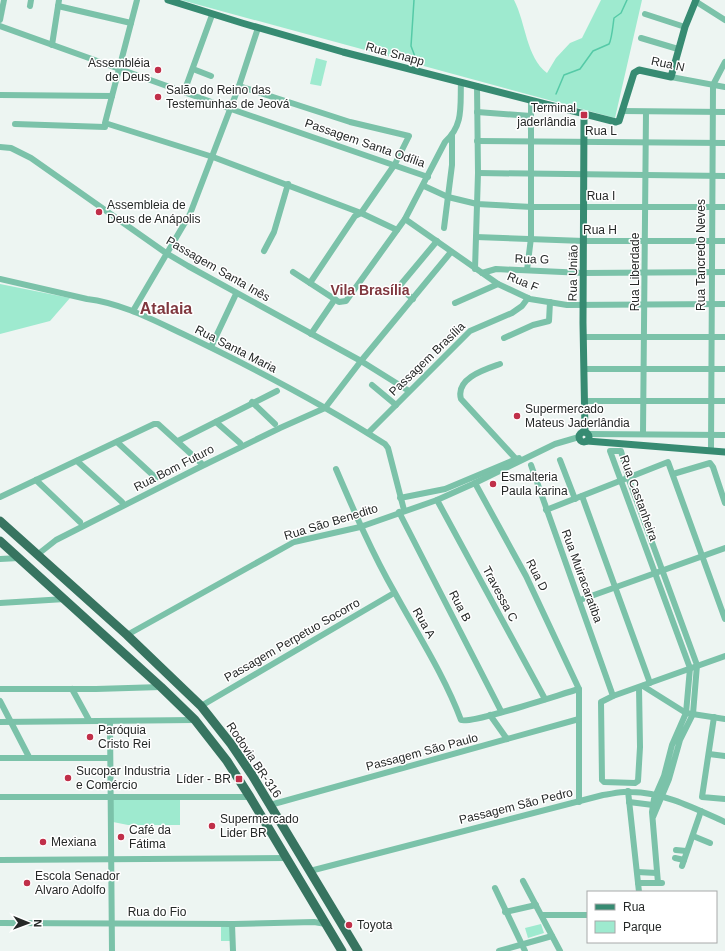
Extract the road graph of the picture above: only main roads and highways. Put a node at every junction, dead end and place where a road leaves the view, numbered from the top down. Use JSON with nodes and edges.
{"nodes":[{"id":1,"x":168,"y":0,"type":"edge"},
{"id":2,"x":694,"y":1,"type":"edge"},
{"id":3,"x":584,"y":115,"type":"junction"},
{"id":4,"x":619,"y":121,"type":"joint"},
{"id":5,"x":725,"y":452,"type":"edge"},
{"id":6,"x":0,"y":521,"type":"edge"},
{"id":7,"x":0,"y":527,"type":"edge"},
{"id":8,"x":15,"y":534,"type":"junction"},
{"id":9,"x":0,"y":541,"type":"edge"},
{"id":10,"x":293,"y":869,"type":"junction"},
{"id":11,"x":330,"y":903,"type":"junction"},
{"id":12,"x":321,"y":922,"type":"junction"},
{"id":13,"x":342,"y":951,"type":"edge"},
{"id":14,"x":353,"y":951,"type":"edge"},
{"id":15,"x":358,"y":951,"type":"edge"}],
"edges":[{"from":1,"to":3,"type":"main road","name":"Rua Snapp"},
{"from":2,"to":4,"type":"main road","name":"Rua N"},
{"from":3,"to":4,"type":"main road","name":"Rua Snapp"},
{"from":3,"to":5,"type":"main road","name":"Rua União"},
{"from":6,"to":8,"type":"highway","name":"Rodovia BR-316"},
{"from":7,"to":8,"type":"highway"},
{"from":8,"to":11,"type":"highway","name":"Rodovia BR-316"},
{"from":9,"to":10,"type":"highway","name":"Rodovia BR-316"},
{"from":10,"to":11,"type":"highway"},
{"from":10,"to":12,"type":"highway","name":"Rodovia BR-316"},
{"from":11,"to":15,"type":"highway","name":"Rodovia BR-316"},
{"from":12,"to":13,"type":"highway","name":"Rodovia BR-316"},
{"from":12,"to":14,"type":"highway"}]}
